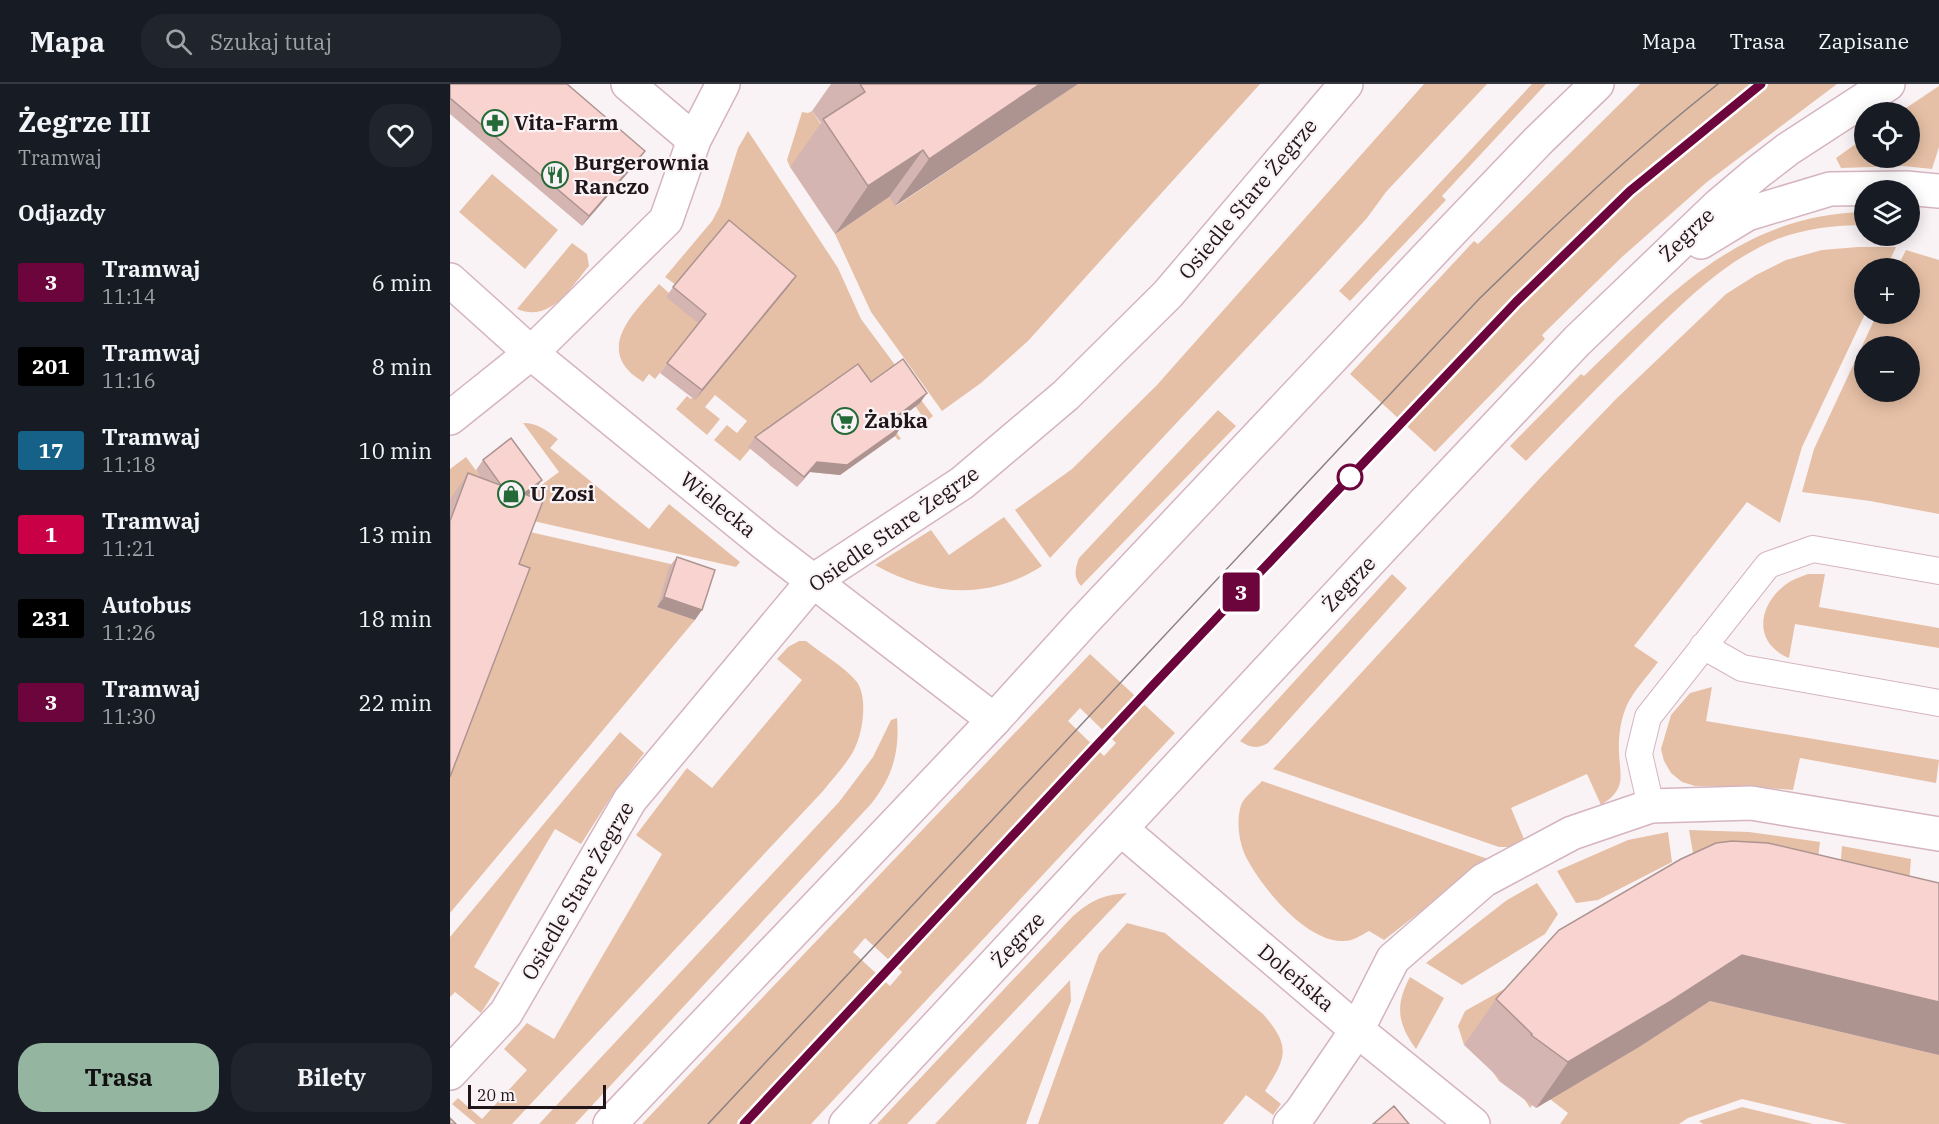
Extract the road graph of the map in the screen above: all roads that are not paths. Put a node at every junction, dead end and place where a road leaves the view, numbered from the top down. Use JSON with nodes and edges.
{"nodes":[{"id":1,"x":628,"y":84,"type":"edge"},
{"id":2,"x":723,"y":84,"type":"edge"},
{"id":3,"x":1346,"y":84,"type":"edge"},
{"id":4,"x":1596,"y":84,"type":"edge"},
{"id":5,"x":1888,"y":84,"type":"edge"},
{"id":6,"x":694,"y":140,"type":"junction"},
{"id":7,"x":1939,"y":191,"type":"edge"},
{"id":8,"x":1644,"y":277,"type":"junction"},
{"id":9,"x":450,"y":280,"type":"edge"},
{"id":10,"x":531,"y":353,"type":"junction"},
{"id":11,"x":450,"y":418,"type":"edge"},
{"id":12,"x":1939,"y":571,"type":"edge"},
{"id":13,"x":813,"y":581,"type":"junction"},
{"id":14,"x":1703,"y":646,"type":"junction"},
{"id":15,"x":1939,"y":703,"type":"edge"},
{"id":16,"x":994,"y":720,"type":"junction"},
{"id":17,"x":1651,"y":806,"type":"junction"},
{"id":18,"x":1121,"y":829,"type":"junction"},
{"id":19,"x":1939,"y":834,"type":"edge"},
{"id":20,"x":1357,"y":1030,"type":"junction"},
{"id":21,"x":450,"y":1072,"type":"edge"},
{"id":22,"x":610,"y":1124,"type":"edge"},
{"id":23,"x":846,"y":1124,"type":"edge"},
{"id":24,"x":1290,"y":1124,"type":"edge"},
{"id":25,"x":1473,"y":1124,"type":"edge"}],
"edges":[{"from":1,"to":6,"type":"street"},
{"from":2,"to":6,"type":"street"},
{"from":3,"to":13,"type":"street","name":"Osiedle Stare Żegrze"},
{"from":4,"to":16,"type":"street"},
{"from":5,"to":8,"type":"street","name":"Żegrze"},
{"from":6,"to":10,"type":"street"},
{"from":7,"to":8,"type":"street"},
{"from":8,"to":18,"type":"street","name":"Żegrze"},
{"from":9,"to":10,"type":"street","name":"Wielecka"},
{"from":10,"to":11,"type":"street"},
{"from":10,"to":13,"type":"street","name":"Wielecka"},
{"from":12,"to":14,"type":"lane"},
{"from":13,"to":16,"type":"street","name":"Wielecka"},
{"from":13,"to":21,"type":"street","name":"Osiedle Stare Żegrze"},
{"from":14,"to":15,"type":"lane"},
{"from":14,"to":17,"type":"lane"},
{"from":16,"to":22,"type":"street"},
{"from":17,"to":19,"type":"street"},
{"from":17,"to":20,"type":"street"},
{"from":18,"to":20,"type":"street","name":"Doleńska"},
{"from":18,"to":23,"type":"street","name":"Żegrze"},
{"from":20,"to":24,"type":"street"},
{"from":20,"to":25,"type":"street","name":"Doleńska"}]}
